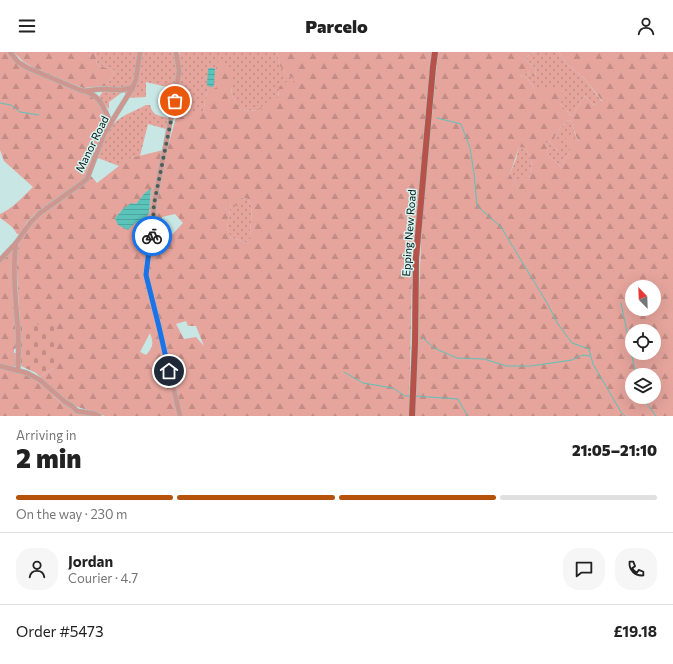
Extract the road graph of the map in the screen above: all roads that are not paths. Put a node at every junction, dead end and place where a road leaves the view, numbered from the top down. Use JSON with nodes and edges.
{"nodes":[{"id":1,"x":10,"y":52,"type":"edge"},
{"id":2,"x":140,"y":52,"type":"edge"},
{"id":3,"x":176,"y":52,"type":"edge"},
{"id":4,"x":435,"y":52,"type":"edge"},
{"id":5,"x":133,"y":87,"type":"junction"},
{"id":6,"x":85,"y":91,"type":"junction"},
{"id":7,"x":111,"y":124,"type":"junction"},
{"id":8,"x":16,"y":243,"type":"junction"},
{"id":9,"x":0,"y":260,"type":"edge"},
{"id":10,"x":0,"y":366,"type":"edge"},
{"id":11,"x":18,"y":371,"type":"junction"},
{"id":12,"x":99,"y":416,"type":"edge"},
{"id":13,"x":180,"y":416,"type":"edge"},
{"id":14,"x":412,"y":416,"type":"edge"}],
"edges":[{"from":1,"to":6,"type":"street"},
{"from":2,"to":5,"type":"street","name":"Manor Road"},
{"from":3,"to":13,"type":"street"},
{"from":4,"to":14,"type":"main road","name":"Epping New Road"},
{"from":5,"to":6,"type":"street"},
{"from":5,"to":7,"type":"street","name":"Manor Road"},
{"from":6,"to":7,"type":"street"},
{"from":7,"to":8,"type":"street","name":"Manor Road"},
{"from":8,"to":9,"type":"street","name":"Manor Road"},
{"from":8,"to":11,"type":"street"},
{"from":10,"to":11,"type":"street"},
{"from":11,"to":12,"type":"street"}]}
